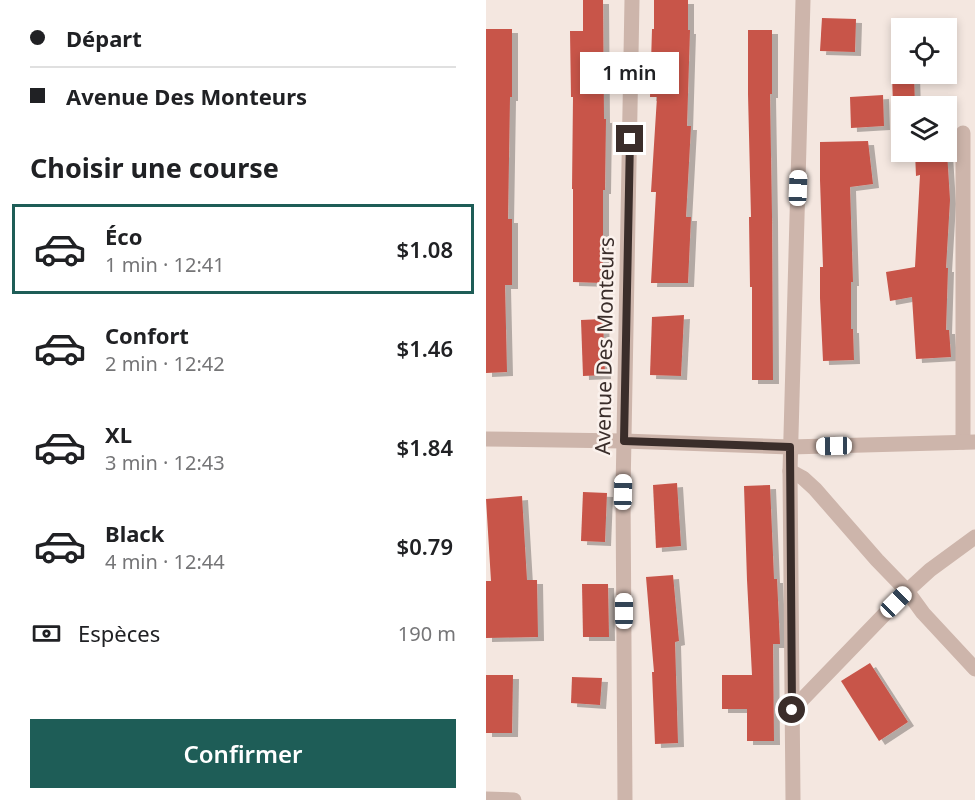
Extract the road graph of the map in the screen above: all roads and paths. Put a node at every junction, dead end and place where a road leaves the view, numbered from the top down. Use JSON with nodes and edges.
{"nodes":[{"id":1,"x":632,"y":0,"type":"edge"},
{"id":2,"x":803,"y":0,"type":"edge"},
{"id":3,"x":963,"y":133,"type":"dead end"},
{"id":4,"x":486,"y":439,"type":"edge"},
{"id":5,"x":624,"y":441,"type":"junction"},
{"id":6,"x":969,"y":442,"type":"edge"},
{"id":7,"x":790,"y":447,"type":"junction"},
{"id":8,"x":790,"y":471,"type":"junction"},
{"id":9,"x":975,"y":537,"type":"edge"},
{"id":10,"x":907,"y":591,"type":"junction"},
{"id":11,"x":975,"y":669,"type":"edge"},
{"id":12,"x":792,"y":710,"type":"junction"},
{"id":13,"x":486,"y":799,"type":"edge"},
{"id":14,"x":514,"y":800,"type":"edge"},
{"id":15,"x":625,"y":800,"type":"edge"},
{"id":16,"x":793,"y":800,"type":"edge"}],
"edges":[{"from":1,"to":5,"type":"street","name":"Avenue Des Monteurs"},
{"from":2,"to":7,"type":"street"},
{"from":3,"to":6,"type":"street"},
{"from":4,"to":5,"type":"street"},
{"from":5,"to":7,"type":"street"},
{"from":5,"to":15,"type":"street","name":"Avenue Des Monteurs"},
{"from":6,"to":7,"type":"street"},
{"from":7,"to":8,"type":"street"},
{"from":8,"to":10,"type":"street"},
{"from":8,"to":12,"type":"street"},
{"from":9,"to":10,"type":"street"},
{"from":10,"to":11,"type":"street"},
{"from":10,"to":12,"type":"street"},
{"from":12,"to":16,"type":"street"},
{"from":13,"to":14,"type":"street"}]}
